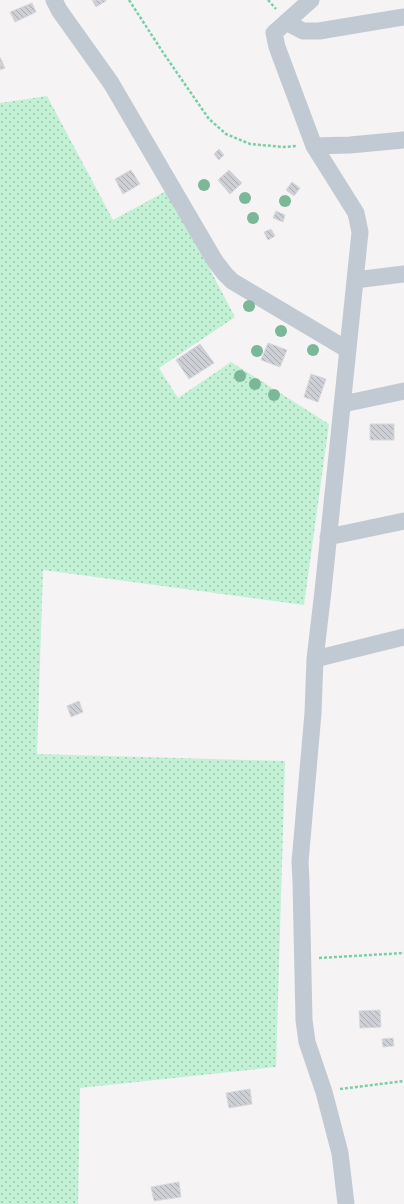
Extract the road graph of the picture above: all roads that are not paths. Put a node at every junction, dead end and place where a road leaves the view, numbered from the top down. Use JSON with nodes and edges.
{"nodes":[{"id":1,"x":54,"y":0,"type":"edge"},
{"id":2,"x":311,"y":0,"type":"edge"},
{"id":3,"x":404,"y":18,"type":"edge"},
{"id":4,"x":280,"y":27,"type":"junction"},
{"id":5,"x":404,"y":140,"type":"edge"},
{"id":6,"x":314,"y":146,"type":"junction"},
{"id":7,"x":404,"y":274,"type":"edge"},
{"id":8,"x":355,"y":280,"type":"junction"},
{"id":9,"x":348,"y":350,"type":"junction"},
{"id":10,"x":404,"y":391,"type":"edge"},
{"id":11,"x":342,"y":404,"type":"junction"},
{"id":12,"x":404,"y":521,"type":"edge"},
{"id":13,"x":328,"y":537,"type":"junction"},
{"id":14,"x":404,"y":637,"type":"edge"},
{"id":15,"x":315,"y":659,"type":"junction"},
{"id":16,"x":346,"y":1204,"type":"edge"}],
"edges":[{"from":1,"to":9,"type":"street"},
{"from":2,"to":4,"type":"street"},
{"from":3,"to":4,"type":"street"},
{"from":4,"to":6,"type":"street"},
{"from":5,"to":6,"type":"street"},
{"from":6,"to":8,"type":"street"},
{"from":7,"to":8,"type":"street"},
{"from":8,"to":9,"type":"street"},
{"from":9,"to":11,"type":"street"},
{"from":10,"to":11,"type":"street"},
{"from":11,"to":13,"type":"street"},
{"from":12,"to":13,"type":"street"},
{"from":13,"to":15,"type":"street"},
{"from":14,"to":15,"type":"street"},
{"from":15,"to":16,"type":"street"}]}
